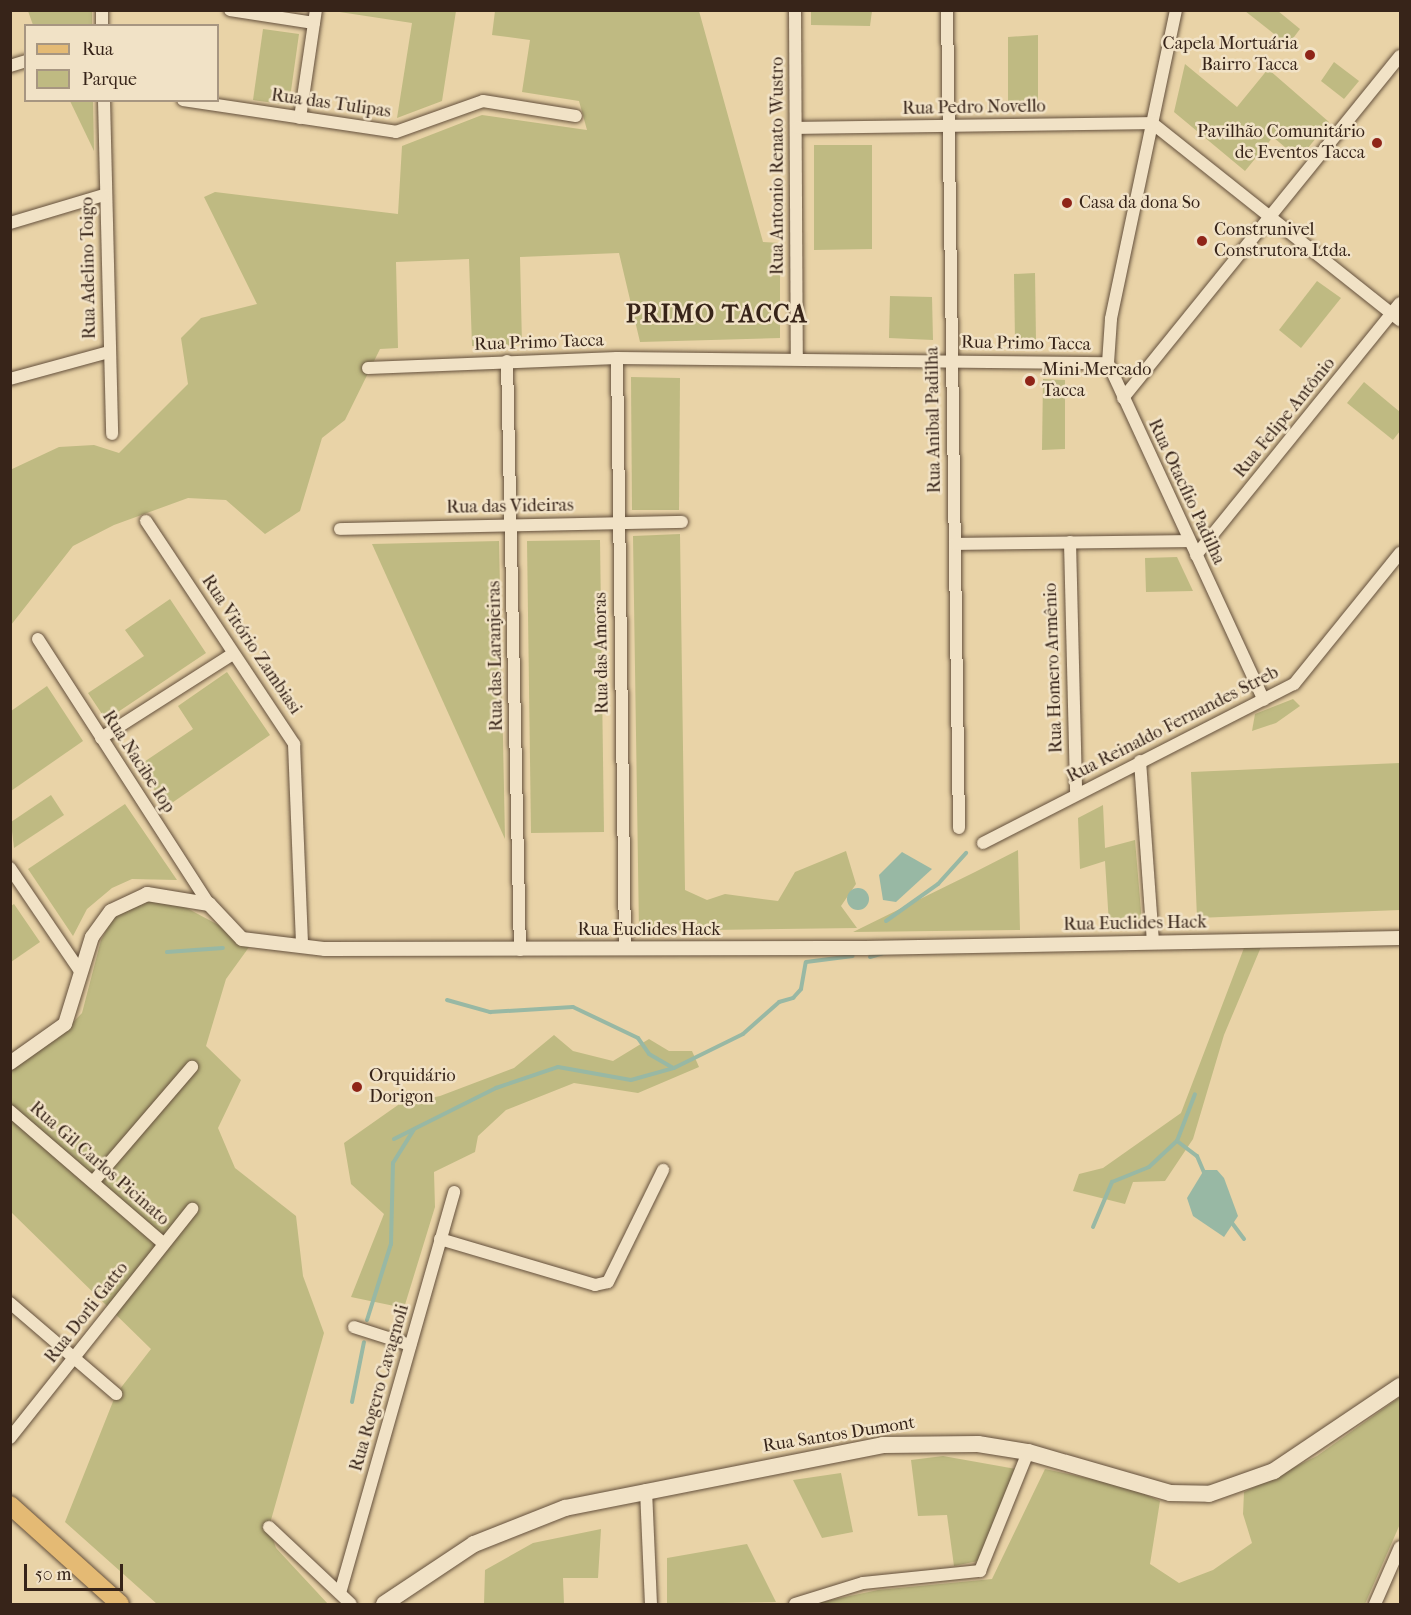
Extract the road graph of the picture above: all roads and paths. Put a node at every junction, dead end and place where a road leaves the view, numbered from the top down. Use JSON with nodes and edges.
{"nodes":[{"id":1,"x":230,"y":10,"type":"edge"},
{"id":2,"x":795,"y":10,"type":"edge"},
{"id":3,"x":947,"y":10,"type":"edge"},
{"id":4,"x":1176,"y":10,"type":"edge"},
{"id":5,"x":315,"y":17,"type":"edge"},
{"id":6,"x":1401,"y":56,"type":"edge"},
{"id":7,"x":104,"y":102,"type":"edge"},
{"id":8,"x":196,"y":102,"type":"edge"},
{"id":9,"x":576,"y":116,"type":"dead end"},
{"id":10,"x":300,"y":118,"type":"junction"},
{"id":11,"x":1152,"y":123,"type":"junction"},
{"id":12,"x":948,"y":127,"type":"junction"},
{"id":13,"x":796,"y":128,"type":"junction"},
{"id":14,"x":104,"y":195,"type":"junction"},
{"id":15,"x":1270,"y":218,"type":"junction"},
{"id":16,"x":10,"y":223,"type":"edge"},
{"id":17,"x":1401,"y":303,"type":"edge"},
{"id":18,"x":1396,"y":317,"type":"edge"},
{"id":19,"x":109,"y":352,"type":"junction"},
{"id":20,"x":797,"y":357,"type":"junction"},
{"id":21,"x":618,"y":358,"type":"junction"},
{"id":22,"x":507,"y":361,"type":"junction"},
{"id":23,"x":951,"y":361,"type":"junction"},
{"id":24,"x":1108,"y":363,"type":"junction"},
{"id":25,"x":368,"y":368,"type":"dead end"},
{"id":26,"x":10,"y":379,"type":"edge"},
{"id":27,"x":1123,"y":398,"type":"junction"},
{"id":28,"x":112,"y":434,"type":"dead end"},
{"id":29,"x":146,"y":521,"type":"dead end"},
{"id":30,"x":618,"y":522,"type":"junction"},
{"id":31,"x":682,"y":522,"type":"dead end"},
{"id":32,"x":512,"y":525,"type":"junction"},
{"id":33,"x":340,"y":530,"type":"dead end"},
{"id":34,"x":1189,"y":541,"type":"junction"},
{"id":35,"x":1070,"y":542,"type":"junction"},
{"id":36,"x":955,"y":544,"type":"junction"},
{"id":37,"x":1401,"y":553,"type":"edge"},
{"id":38,"x":1196,"y":555,"type":"junction"},
{"id":39,"x":38,"y":639,"type":"dead end"},
{"id":40,"x":233,"y":654,"type":"junction"},
{"id":41,"x":1264,"y":700,"type":"junction"},
{"id":42,"x":101,"y":738,"type":"junction"},
{"id":43,"x":1140,"y":761,"type":"junction"},
{"id":44,"x":1076,"y":793,"type":"junction"},
{"id":45,"x":959,"y":828,"type":"dead end"},
{"id":46,"x":983,"y":843,"type":"dead end"},
{"id":47,"x":10,"y":868,"type":"edge"},
{"id":48,"x":209,"y":904,"type":"junction"},
{"id":49,"x":1401,"y":938,"type":"edge"},
{"id":50,"x":1153,"y":941,"type":"junction"},
{"id":51,"x":302,"y":944,"type":"junction"},
{"id":52,"x":625,"y":948,"type":"junction"},
{"id":53,"x":520,"y":950,"type":"junction"},
{"id":54,"x":80,"y":971,"type":"junction"},
{"id":55,"x":10,"y":1063,"type":"edge"},
{"id":56,"x":192,"y":1067,"type":"dead end"},
{"id":57,"x":10,"y":1111,"type":"edge"},
{"id":58,"x":663,"y":1170,"type":"dead end"},
{"id":59,"x":93,"y":1182,"type":"junction"},
{"id":60,"x":454,"y":1192,"type":"dead end"},
{"id":61,"x":192,"y":1209,"type":"dead end"},
{"id":62,"x":440,"y":1239,"type":"junction"},
{"id":63,"x":164,"y":1244,"type":"junction"},
{"id":64,"x":10,"y":1303,"type":"edge"},
{"id":65,"x":354,"y":1327,"type":"dead end"},
{"id":66,"x":410,"y":1345,"type":"junction"},
{"id":67,"x":75,"y":1359,"type":"junction"},
{"id":68,"x":1401,"y":1386,"type":"edge"},
{"id":69,"x":116,"y":1394,"type":"dead end"},
{"id":70,"x":10,"y":1438,"type":"edge"},
{"id":71,"x":1028,"y":1452,"type":"junction"},
{"id":72,"x":646,"y":1490,"type":"junction"},
{"id":73,"x":10,"y":1505,"type":"edge"},
{"id":74,"x":269,"y":1527,"type":"dead end"},
{"id":75,"x":1401,"y":1547,"type":"edge"},
{"id":76,"x":340,"y":1593,"type":"junction"},
{"id":77,"x":120,"y":1605,"type":"edge"},
{"id":78,"x":351,"y":1605,"type":"edge"},
{"id":79,"x":384,"y":1605,"type":"edge"},
{"id":80,"x":651,"y":1605,"type":"edge"},
{"id":81,"x":795,"y":1605,"type":"edge"},
{"id":82,"x":1375,"y":1605,"type":"edge"}],
"edges":[{"from":1,"to":5,"type":"street"},
{"from":2,"to":13,"type":"street","name":"Rua Antonio Renato Wustro"},
{"from":3,"to":12,"type":"street","name":"Rua Anibal Padilha"},
{"from":4,"to":11,"type":"street","name":"Rua Otacílio Padilha"},
{"from":5,"to":10,"type":"street"},
{"from":6,"to":15,"type":"street"},
{"from":7,"to":14,"type":"street","name":"Rua Adelino Toigo"},
{"from":8,"to":10,"type":"street","name":"Rua das Tulipas"},
{"from":9,"to":10,"type":"street","name":"Rua das Tulipas"},
{"from":11,"to":12,"type":"street","name":"Rua Pedro Novello"},
{"from":11,"to":15,"type":"street"},
{"from":11,"to":24,"type":"street","name":"Rua Otacílio Padilha"},
{"from":12,"to":13,"type":"street","name":"Rua Pedro Novello"},
{"from":12,"to":23,"type":"street","name":"Rua Anibal Padilha"},
{"from":13,"to":20,"type":"street","name":"Rua Antonio Renato Wustro"},
{"from":14,"to":16,"type":"street"},
{"from":14,"to":19,"type":"street","name":"Rua Adelino Toigo"},
{"from":15,"to":18,"type":"street"},
{"from":15,"to":27,"type":"street"},
{"from":17,"to":18,"type":"street","name":"Rua Felipe Antônio"},
{"from":18,"to":38,"type":"street","name":"Rua Felipe Antônio"},
{"from":19,"to":26,"type":"street"},
{"from":19,"to":28,"type":"street","name":"Rua Adelino Toigo"},
{"from":20,"to":21,"type":"street","name":"Rua Primo Tacca"},
{"from":20,"to":23,"type":"street","name":"Rua Primo Tacca"},
{"from":21,"to":22,"type":"street","name":"Rua Primo Tacca"},
{"from":21,"to":30,"type":"street","name":"Rua das Amoras"},
{"from":22,"to":25,"type":"street","name":"Rua Primo Tacca"},
{"from":22,"to":32,"type":"street","name":"Rua das Laranjeiras"},
{"from":23,"to":24,"type":"street","name":"Rua Primo Tacca"},
{"from":23,"to":36,"type":"street","name":"Rua Anibal Padilha"},
{"from":24,"to":27,"type":"street","name":"Rua Otacílio Padilha"},
{"from":27,"to":34,"type":"street","name":"Rua Otacílio Padilha"},
{"from":29,"to":40,"type":"street","name":"Rua Vitório Zambiasi"},
{"from":30,"to":31,"type":"street","name":"Rua das Videiras"},
{"from":30,"to":32,"type":"street","name":"Rua das Videiras"},
{"from":30,"to":52,"type":"street","name":"Rua das Amoras"},
{"from":32,"to":33,"type":"street","name":"Rua das Videiras"},
{"from":32,"to":53,"type":"street","name":"Rua das Laranjeiras"},
{"from":34,"to":35,"type":"street"},
{"from":34,"to":38,"type":"street","name":"Rua Otacílio Padilha"},
{"from":35,"to":36,"type":"street"},
{"from":35,"to":44,"type":"street","name":"Rua Homero Armênio"},
{"from":36,"to":45,"type":"street","name":"Rua Anibal Padilha"},
{"from":37,"to":41,"type":"street","name":"Rua Reinaldo Fernandes Streb"},
{"from":38,"to":41,"type":"street","name":"Rua Otacílio Padilha"},
{"from":39,"to":42,"type":"street","name":"Rua Nacibe Iop"},
{"from":40,"to":42,"type":"street"},
{"from":40,"to":51,"type":"street","name":"Rua Vitório Zambiasi"},
{"from":41,"to":43,"type":"street","name":"Rua Reinaldo Fernandes Streb"},
{"from":42,"to":48,"type":"street","name":"Rua Nacibe Iop"},
{"from":43,"to":44,"type":"street","name":"Rua Reinaldo Fernandes Streb"},
{"from":43,"to":50,"type":"street"},
{"from":44,"to":46,"type":"street","name":"Rua Reinaldo Fernandes Streb"},
{"from":47,"to":54,"type":"street"},
{"from":48,"to":51,"type":"street","name":"Rua Euclides Hack"},
{"from":48,"to":54,"type":"street"},
{"from":49,"to":50,"type":"street","name":"Rua Euclides Hack"},
{"from":50,"to":52,"type":"street","name":"Rua Euclides Hack"},
{"from":51,"to":53,"type":"street","name":"Rua Euclides Hack"},
{"from":52,"to":53,"type":"street","name":"Rua Euclides Hack"},
{"from":54,"to":55,"type":"street"},
{"from":56,"to":59,"type":"street"},
{"from":57,"to":59,"type":"street","name":"Rua Gil Carlos Picinato"},
{"from":58,"to":62,"type":"street"},
{"from":59,"to":63,"type":"street","name":"Rua Gil Carlos Picinato"},
{"from":60,"to":62,"type":"street","name":"Rua Rogero Cavagnoli"},
{"from":61,"to":63,"type":"street","name":"Rua Dorli Gatto"},
{"from":62,"to":66,"type":"street","name":"Rua Rogero Cavagnoli"},
{"from":63,"to":67,"type":"street","name":"Rua Dorli Gatto"},
{"from":64,"to":67,"type":"street"},
{"from":65,"to":66,"type":"street"},
{"from":66,"to":76,"type":"street","name":"Rua Rogero Cavagnoli"},
{"from":67,"to":69,"type":"street"},
{"from":67,"to":70,"type":"street","name":"Rua Dorli Gatto"},
{"from":68,"to":71,"type":"main road","name":"Rua Santos Dumont"},
{"from":71,"to":72,"type":"main road","name":"Rua Santos Dumont"},
{"from":71,"to":81,"type":"street"},
{"from":72,"to":79,"type":"main road","name":"Rua Santos Dumont"},
{"from":72,"to":80,"type":"street"},
{"from":73,"to":77,"type":"main road"},
{"from":74,"to":76,"type":"street"},
{"from":75,"to":82,"type":"street"},
{"from":76,"to":78,"type":"street"}]}
